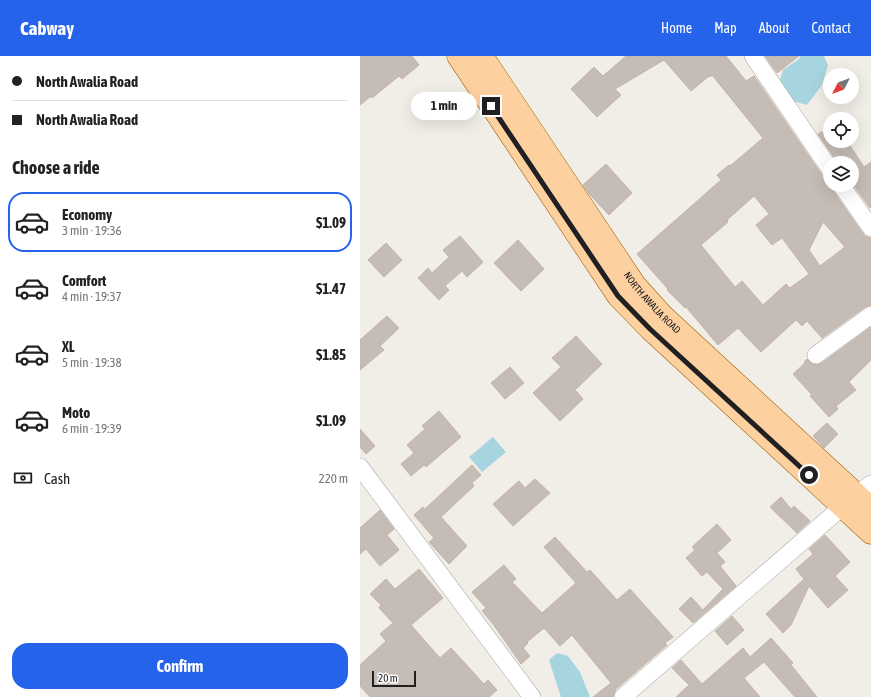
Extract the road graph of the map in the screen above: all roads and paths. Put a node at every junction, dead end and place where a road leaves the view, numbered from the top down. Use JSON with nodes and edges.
{"nodes":[{"id":1,"x":458,"y":56,"type":"edge"},
{"id":2,"x":482,"y":56,"type":"edge"},
{"id":3,"x":753,"y":56,"type":"edge"},
{"id":4,"x":823,"y":160,"type":"edge"},
{"id":5,"x":846,"y":192,"type":"edge"},
{"id":6,"x":871,"y":228,"type":"edge"},
{"id":7,"x":871,"y":315,"type":"edge"},
{"id":8,"x":816,"y":355,"type":"dead end"},
{"id":9,"x":360,"y":467,"type":"edge"},
{"id":10,"x":860,"y":498,"type":"edge"},
{"id":11,"x":871,"y":533,"type":"edge"},
{"id":12,"x":532,"y":697,"type":"edge"},
{"id":13,"x":623,"y":697,"type":"edge"}],
"edges":[{"from":1,"to":10,"type":"main road","name":"NORTH AWALIA ROAD"},
{"from":2,"to":10,"type":"main road","name":"NORTH AWALIA ROAD"},
{"from":3,"to":4,"type":"street"},
{"from":5,"to":6,"type":"street"},
{"from":7,"to":8,"type":"street"},
{"from":9,"to":12,"type":"street"},
{"from":10,"to":11,"type":"main road","name":"NORTH AWALIA ROAD"},
{"from":10,"to":13,"type":"street"}]}
